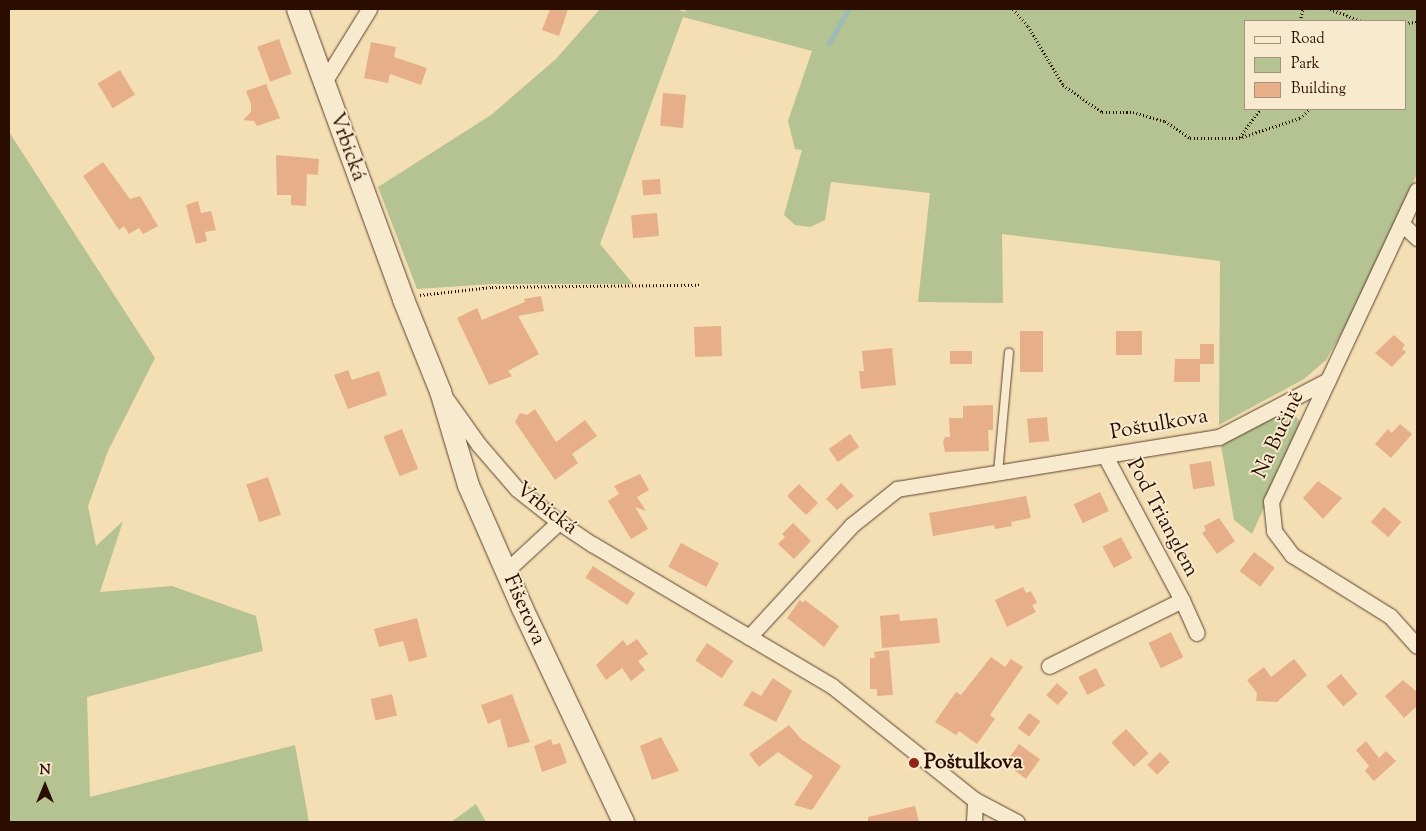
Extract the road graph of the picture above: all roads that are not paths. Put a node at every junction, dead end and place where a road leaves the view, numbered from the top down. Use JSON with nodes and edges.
{"nodes":[{"id":1,"x":297,"y":9,"type":"edge"},
{"id":2,"x":369,"y":9,"type":"edge"},
{"id":3,"x":324,"y":82,"type":"junction"},
{"id":4,"x":1417,"y":190,"type":"edge"},
{"id":5,"x":1402,"y":224,"type":"junction"},
{"id":6,"x":1417,"y":238,"type":"edge"},
{"id":7,"x":1009,"y":352,"type":"dead end"},
{"id":8,"x":1328,"y":380,"type":"junction"},
{"id":9,"x":440,"y":391,"type":"junction"},
{"id":10,"x":1105,"y":456,"type":"junction"},
{"id":11,"x":998,"y":473,"type":"junction"},
{"id":12,"x":559,"y":522,"type":"junction"},
{"id":13,"x":507,"y":570,"type":"junction"},
{"id":14,"x":1182,"y":600,"type":"junction"},
{"id":15,"x":1197,"y":633,"type":"dead end"},
{"id":16,"x":749,"y":637,"type":"junction"},
{"id":17,"x":1417,"y":646,"type":"edge"},
{"id":18,"x":1050,"y":666,"type":"dead end"},
{"id":19,"x":974,"y":800,"type":"junction"},
{"id":20,"x":623,"y":822,"type":"edge"},
{"id":21,"x":974,"y":822,"type":"edge"},
{"id":22,"x":1017,"y":822,"type":"edge"}],
"edges":[{"from":1,"to":3,"type":"street","name":"Vrbická"},
{"from":2,"to":3,"type":"street"},
{"from":3,"to":9,"type":"street","name":"Vrbická"},
{"from":4,"to":5,"type":"street","name":"Na Bučině"},
{"from":5,"to":6,"type":"street"},
{"from":5,"to":8,"type":"street","name":"Na Bučině"},
{"from":7,"to":11,"type":"lane"},
{"from":8,"to":10,"type":"street","name":"Poštulkova"},
{"from":8,"to":17,"type":"street","name":"Na Bučině"},
{"from":9,"to":12,"type":"street","name":"Vrbická"},
{"from":9,"to":13,"type":"street","name":"Fišerova"},
{"from":10,"to":11,"type":"street","name":"Poštulkova"},
{"from":10,"to":14,"type":"street","name":"Pod Trianglem"},
{"from":11,"to":16,"type":"street","name":"Poštulkova"},
{"from":12,"to":13,"type":"street"},
{"from":12,"to":16,"type":"street","name":"Vrbická"},
{"from":13,"to":20,"type":"street","name":"Fišerova"},
{"from":14,"to":15,"type":"street","name":"Pod Trianglem"},
{"from":14,"to":18,"type":"street","name":"Pod Trianglem"},
{"from":16,"to":19,"type":"street","name":"Vrbická"},
{"from":19,"to":21,"type":"street"},
{"from":19,"to":22,"type":"street","name":"Vrbická"}]}
